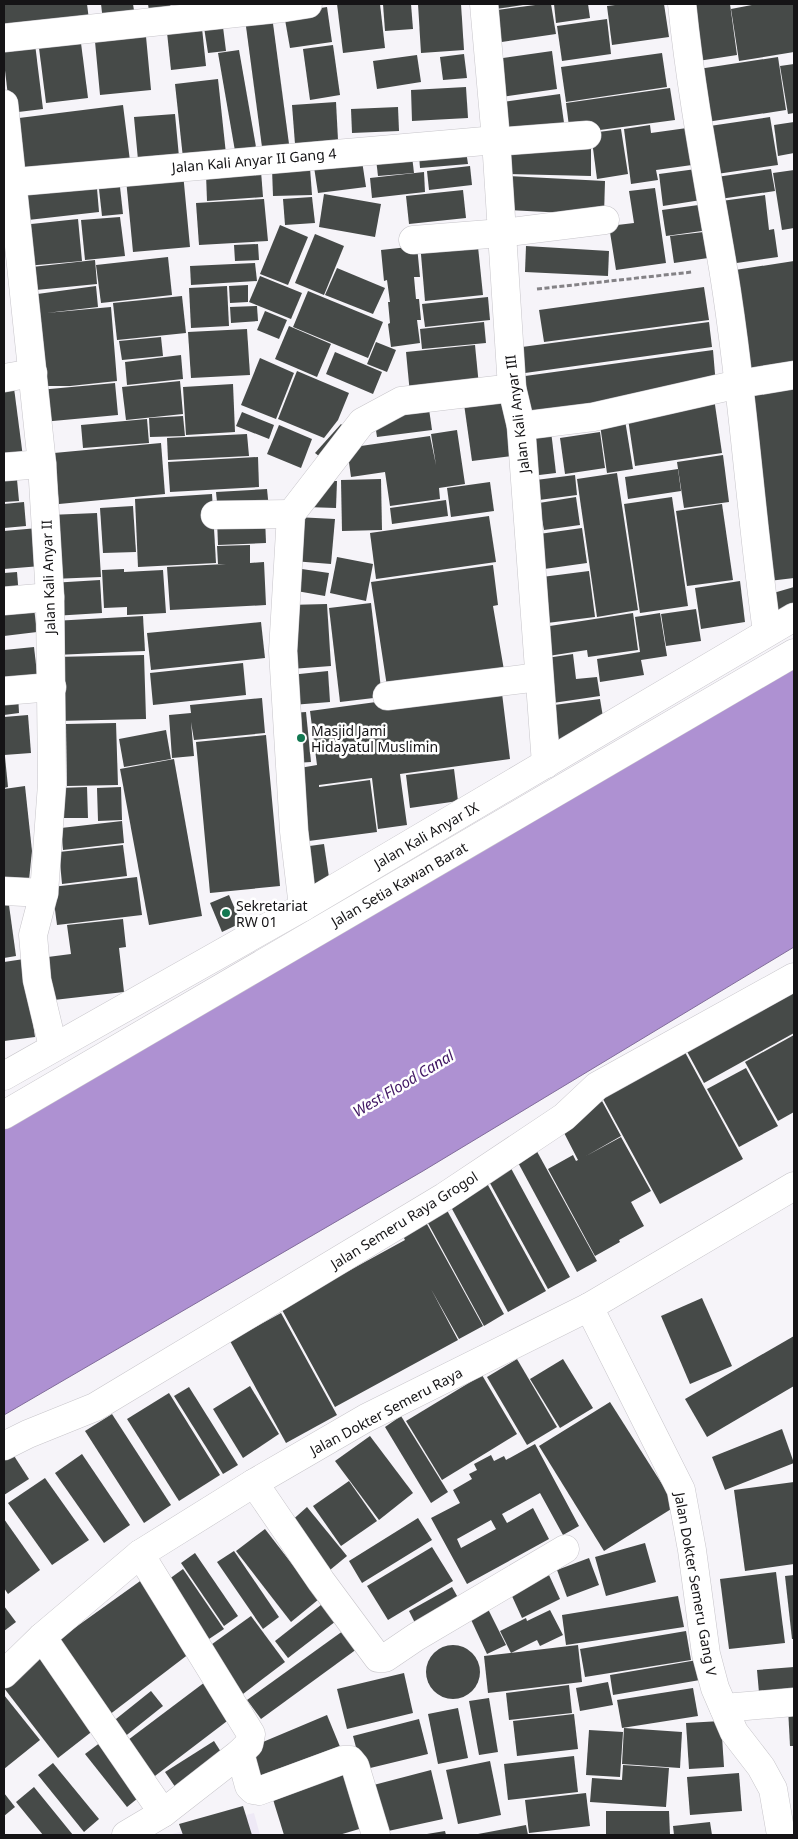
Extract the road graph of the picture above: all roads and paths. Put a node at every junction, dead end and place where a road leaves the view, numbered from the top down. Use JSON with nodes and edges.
{"nodes":[{"id":1,"x":308,"y":4,"type":"edge"},
{"id":2,"x":484,"y":4,"type":"edge"},
{"id":3,"x":682,"y":4,"type":"edge"},
{"id":4,"x":4,"y":38,"type":"edge"},
{"id":5,"x":4,"y":104,"type":"edge"},
{"id":6,"x":587,"y":136,"type":"dead end"},
{"id":7,"x":496,"y":141,"type":"junction"},
{"id":8,"x":8,"y":182,"type":"edge"},
{"id":9,"x":605,"y":220,"type":"dead end"},
{"id":10,"x":502,"y":233,"type":"junction"},
{"id":11,"x":413,"y":240,"type":"dead end"},
{"id":12,"x":723,"y":268,"type":"junction"},
{"id":13,"x":507,"y":292,"type":"junction"},
{"id":14,"x":33,"y":373,"type":"junction"},
{"id":15,"x":794,"y":374,"type":"edge"},
{"id":16,"x":4,"y":378,"type":"edge"},
{"id":17,"x":739,"y":384,"type":"junction"},
{"id":18,"x":512,"y":388,"type":"junction"},
{"id":19,"x":521,"y":426,"type":"junction"},
{"id":20,"x":42,"y":464,"type":"junction"},
{"id":21,"x":4,"y":467,"type":"edge"},
{"id":22,"x":291,"y":514,"type":"junction"},
{"id":23,"x":215,"y":515,"type":"dead end"},
{"id":24,"x":50,"y":597,"type":"junction"},
{"id":25,"x":4,"y":601,"type":"edge"},
{"id":26,"x":794,"y":617,"type":"edge"},
{"id":27,"x":767,"y":632,"type":"junction"},
{"id":28,"x":794,"y":653,"type":"edge"},
{"id":29,"x":539,"y":677,"type":"junction"},
{"id":30,"x":52,"y":687,"type":"junction"},
{"id":31,"x":4,"y":691,"type":"edge"},
{"id":32,"x":387,"y":696,"type":"dead end"},
{"id":33,"x":546,"y":764,"type":"junction"},
{"id":34,"x":4,"y":891,"type":"edge"},
{"id":35,"x":44,"y":893,"type":"junction"},
{"id":36,"x":303,"y":908,"type":"junction"},
{"id":37,"x":794,"y":977,"type":"edge"},
{"id":38,"x":53,"y":1048,"type":"junction"},
{"id":39,"x":4,"y":1076,"type":"edge"},
{"id":40,"x":4,"y":1115,"type":"edge"},
{"id":41,"x":794,"y":1186,"type":"edge"},
{"id":42,"x":588,"y":1307,"type":"junction"},
{"id":43,"x":4,"y":1446,"type":"edge"},
{"id":44,"x":254,"y":1483,"type":"junction"},
{"id":45,"x":565,"y":1549,"type":"dead end"},
{"id":46,"x":140,"y":1554,"type":"junction"},
{"id":47,"x":42,"y":1637,"type":"junction"},
{"id":48,"x":4,"y":1674,"type":"edge"},
{"id":49,"x":794,"y":1702,"type":"edge"},
{"id":50,"x":724,"y":1708,"type":"junction"},
{"id":51,"x":240,"y":1753,"type":"junction"},
{"id":52,"x":163,"y":1813,"type":"junction"},
{"id":53,"x":126,"y":1835,"type":"edge"},
{"id":54,"x":376,"y":1835,"type":"edge"},
{"id":55,"x":781,"y":1835,"type":"edge"}],
"edges":[{"from":1,"to":4,"type":"street"},
{"from":2,"to":7,"type":"street","name":"Jalan Kali Anyar III"},
{"from":3,"to":12,"type":"street"},
{"from":5,"to":8,"type":"street","name":"Jalan Kali Anyar II"},
{"from":6,"to":7,"type":"street","name":"Jalan Kali Anyar II Gang 4"},
{"from":7,"to":8,"type":"street","name":"Jalan Kali Anyar II Gang 4"},
{"from":7,"to":10,"type":"street","name":"Jalan Kali Anyar III"},
{"from":8,"to":14,"type":"street","name":"Jalan Kali Anyar II"},
{"from":9,"to":10,"type":"street"},
{"from":10,"to":11,"type":"street"},
{"from":10,"to":13,"type":"street","name":"Jalan Kali Anyar III"},
{"from":12,"to":13,"type":"path"},
{"from":12,"to":17,"type":"street"},
{"from":13,"to":18,"type":"street","name":"Jalan Kali Anyar III"},
{"from":14,"to":16,"type":"street"},
{"from":14,"to":20,"type":"street","name":"Jalan Kali Anyar II"},
{"from":15,"to":17,"type":"street"},
{"from":17,"to":19,"type":"street"},
{"from":17,"to":27,"type":"street"},
{"from":18,"to":19,"type":"street","name":"Jalan Kali Anyar III"},
{"from":18,"to":22,"type":"street"},
{"from":19,"to":29,"type":"street","name":"Jalan Kali Anyar III"},
{"from":20,"to":21,"type":"street"},
{"from":20,"to":24,"type":"street","name":"Jalan Kali Anyar II"},
{"from":22,"to":23,"type":"street"},
{"from":22,"to":36,"type":"street"},
{"from":24,"to":25,"type":"street"},
{"from":24,"to":30,"type":"street","name":"Jalan Kali Anyar II"},
{"from":26,"to":27,"type":"street","name":"Jalan Kali Anyar IX"},
{"from":27,"to":33,"type":"street","name":"Jalan Kali Anyar IX"},
{"from":28,"to":40,"type":"street","name":"Jalan Setia Kawan Barat"},
{"from":29,"to":32,"type":"street"},
{"from":29,"to":33,"type":"street","name":"Jalan Kali Anyar III"},
{"from":30,"to":31,"type":"street"},
{"from":30,"to":35,"type":"street","name":"Jalan Kali Anyar II"},
{"from":33,"to":36,"type":"street","name":"Jalan Kali Anyar IX"},
{"from":34,"to":35,"type":"street"},
{"from":35,"to":38,"type":"street","name":"Jalan Kali Anyar II"},
{"from":36,"to":38,"type":"street","name":"Jalan Kali Anyar IX"},
{"from":37,"to":43,"type":"street","name":"Jalan Semeru Raya Grogol"},
{"from":38,"to":39,"type":"street","name":"Jalan Kali Anyar IX"},
{"from":41,"to":42,"type":"street","name":"Jalan Dokter Semeru Raya"},
{"from":42,"to":44,"type":"street","name":"Jalan Dokter Semeru Raya"},
{"from":42,"to":50,"type":"street","name":"Jalan Dokter Semeru Gang V"},
{"from":44,"to":45,"type":"street"},
{"from":44,"to":46,"type":"street","name":"Jalan Dokter Semeru Raya"},
{"from":46,"to":47,"type":"street","name":"Jalan Dokter Semeru Raya"},
{"from":46,"to":51,"type":"street"},
{"from":47,"to":48,"type":"street","name":"Jalan Dokter Semeru Raya"},
{"from":47,"to":52,"type":"street"},
{"from":49,"to":50,"type":"street"},
{"from":50,"to":55,"type":"street","name":"Jalan Dokter Semeru Gang V"},
{"from":51,"to":52,"type":"street"},
{"from":51,"to":54,"type":"street"},
{"from":52,"to":53,"type":"street"}]}
